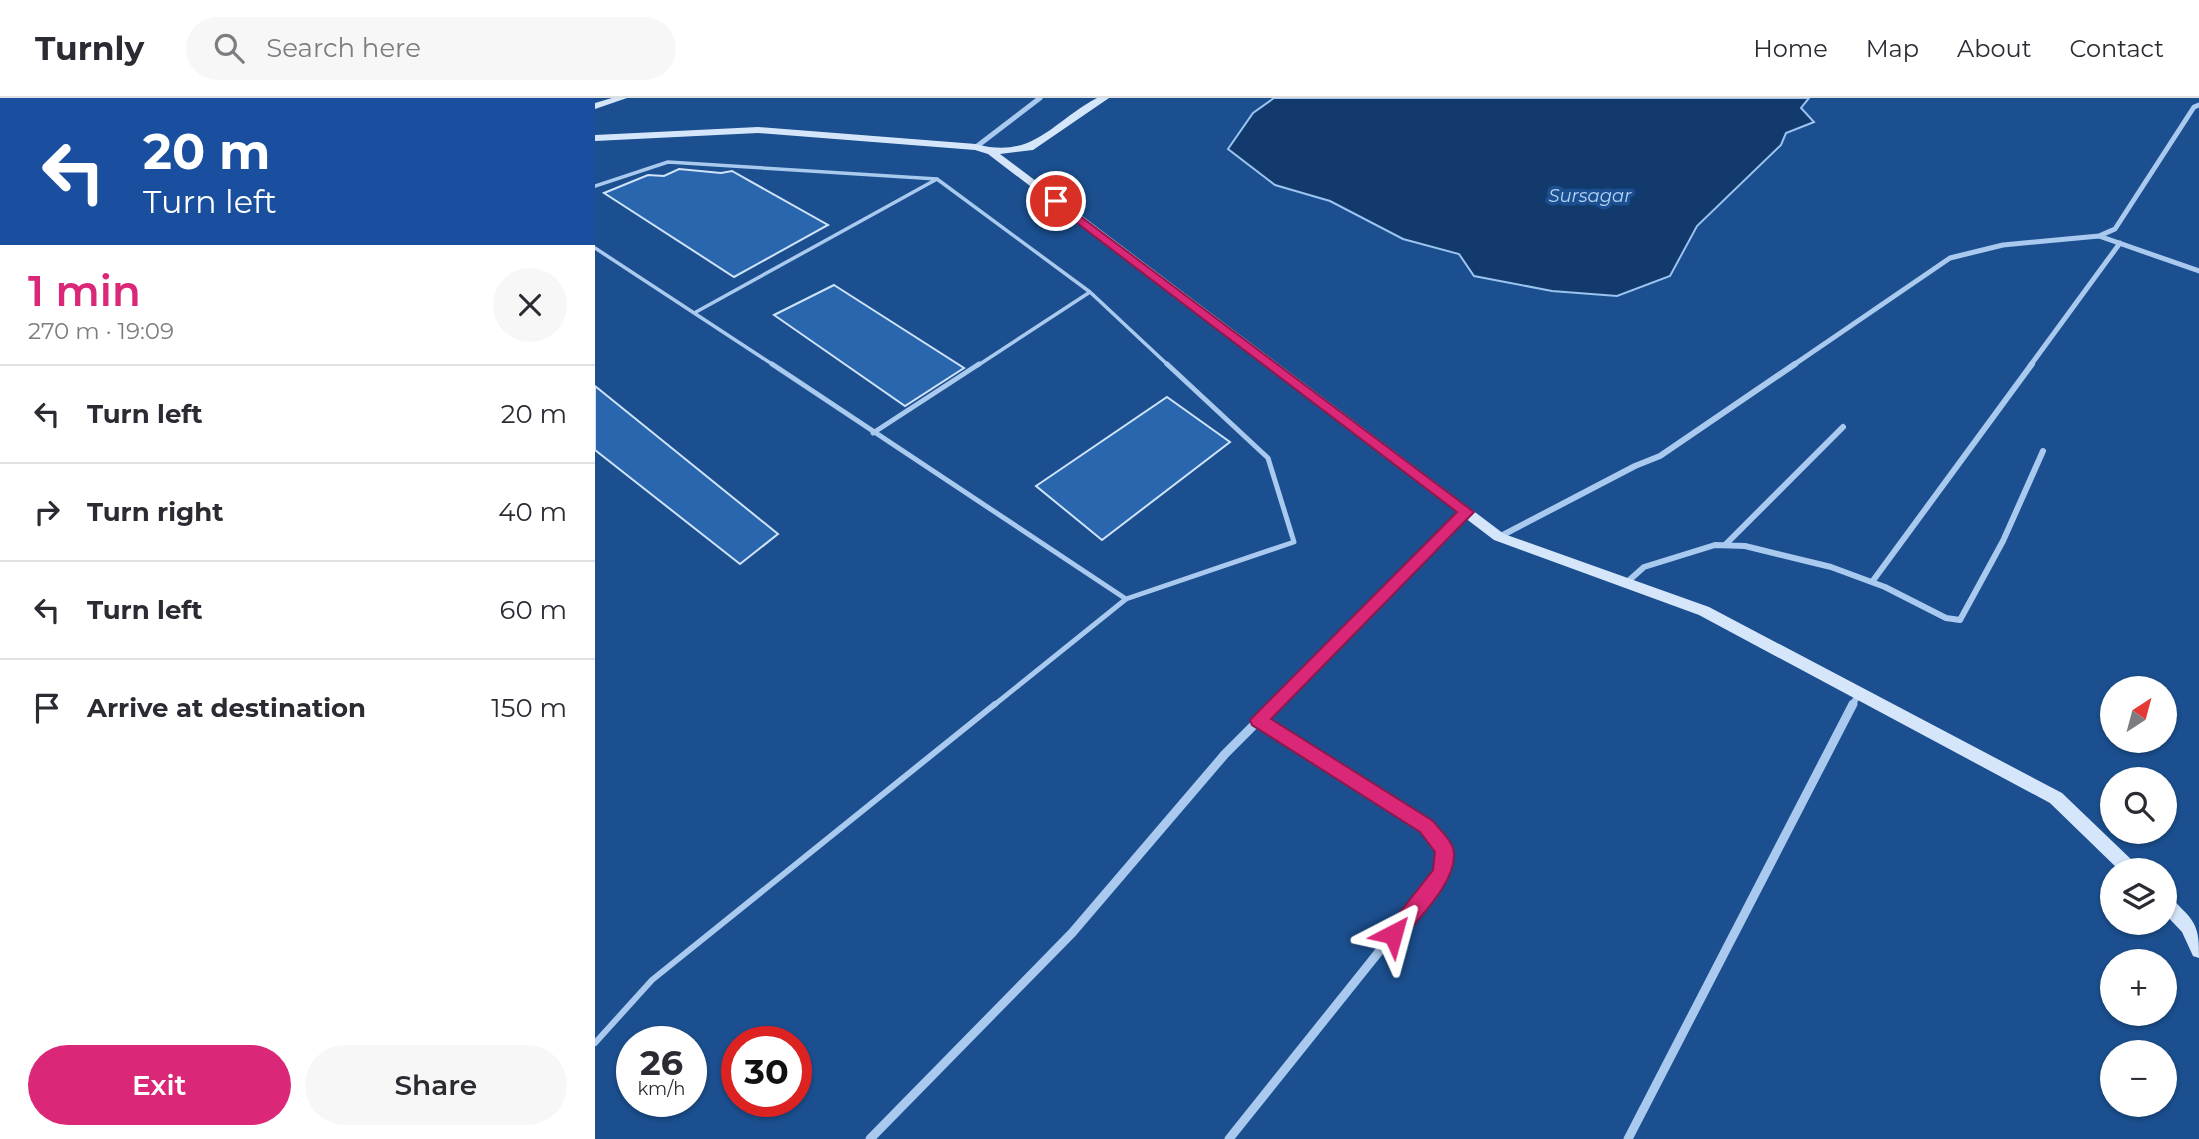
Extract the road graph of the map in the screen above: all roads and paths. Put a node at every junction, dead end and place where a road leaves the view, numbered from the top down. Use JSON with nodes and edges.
{"nodes":[{"id":1,"x":622,"y":98,"type":"edge"},
{"id":2,"x":1040,"y":98,"type":"edge"},
{"id":3,"x":1104,"y":98,"type":"edge"},
{"id":4,"x":2199,"y":105,"type":"edge"},
{"id":5,"x":595,"y":106,"type":"edge"},
{"id":6,"x":595,"y":138,"type":"edge"},
{"id":7,"x":976,"y":147,"type":"junction"},
{"id":8,"x":991,"y":152,"type":"junction"},
{"id":9,"x":937,"y":179,"type":"junction"},
{"id":10,"x":595,"y":186,"type":"edge"},
{"id":11,"x":2099,"y":236,"type":"junction"},
{"id":12,"x":2120,"y":243,"type":"junction"},
{"id":13,"x":595,"y":248,"type":"edge"},
{"id":14,"x":2199,"y":271,"type":"edge"},
{"id":15,"x":1090,"y":292,"type":"junction"},
{"id":16,"x":696,"y":312,"type":"junction"},
{"id":17,"x":1843,"y":427,"type":"dead end"},
{"id":18,"x":873,"y":433,"type":"junction"},
{"id":19,"x":2043,"y":452,"type":"dead end"},
{"id":20,"x":1467,"y":512,"type":"junction"},
{"id":21,"x":1499,"y":537,"type":"junction"},
{"id":22,"x":1724,"y":545,"type":"junction"},
{"id":23,"x":1872,"y":582,"type":"junction"},
{"id":24,"x":1626,"y":583,"type":"junction"},
{"id":25,"x":1126,"y":599,"type":"junction"},
{"id":26,"x":1859,"y":693,"type":"junction"},
{"id":27,"x":1258,"y":720,"type":"junction"},
{"id":28,"x":2119,"y":858,"type":"edge"},
{"id":29,"x":2177,"y":915,"type":"edge"},
{"id":30,"x":2199,"y":950,"type":"edge"},
{"id":31,"x":595,"y":1043,"type":"edge"},
{"id":32,"x":870,"y":1139,"type":"edge"},
{"id":33,"x":1229,"y":1139,"type":"edge"},
{"id":34,"x":1628,"y":1139,"type":"edge"}],
"edges":[{"from":1,"to":5,"type":"street"},
{"from":2,"to":7,"type":"street"},
{"from":3,"to":8,"type":"street"},
{"from":4,"to":11,"type":"street"},
{"from":6,"to":7,"type":"street"},
{"from":7,"to":8,"type":"street"},
{"from":8,"to":20,"type":"street"},
{"from":9,"to":10,"type":"lane"},
{"from":9,"to":15,"type":"lane"},
{"from":9,"to":16,"type":"lane"},
{"from":11,"to":12,"type":"street"},
{"from":11,"to":21,"type":"street"},
{"from":12,"to":14,"type":"street"},
{"from":12,"to":23,"type":"street"},
{"from":13,"to":16,"type":"lane"},
{"from":15,"to":18,"type":"lane"},
{"from":15,"to":25,"type":"lane"},
{"from":16,"to":18,"type":"lane"},
{"from":17,"to":22,"type":"street"},
{"from":18,"to":25,"type":"lane"},
{"from":19,"to":23,"type":"street"},
{"from":20,"to":21,"type":"street"},
{"from":20,"to":27,"type":"street"},
{"from":21,"to":24,"type":"street"},
{"from":22,"to":23,"type":"street"},
{"from":22,"to":24,"type":"street"},
{"from":24,"to":26,"type":"street"},
{"from":25,"to":31,"type":"lane"},
{"from":26,"to":28,"type":"street"},
{"from":26,"to":34,"type":"street"},
{"from":27,"to":32,"type":"street"},
{"from":27,"to":33,"type":"street"},
{"from":29,"to":30,"type":"street"}]}
